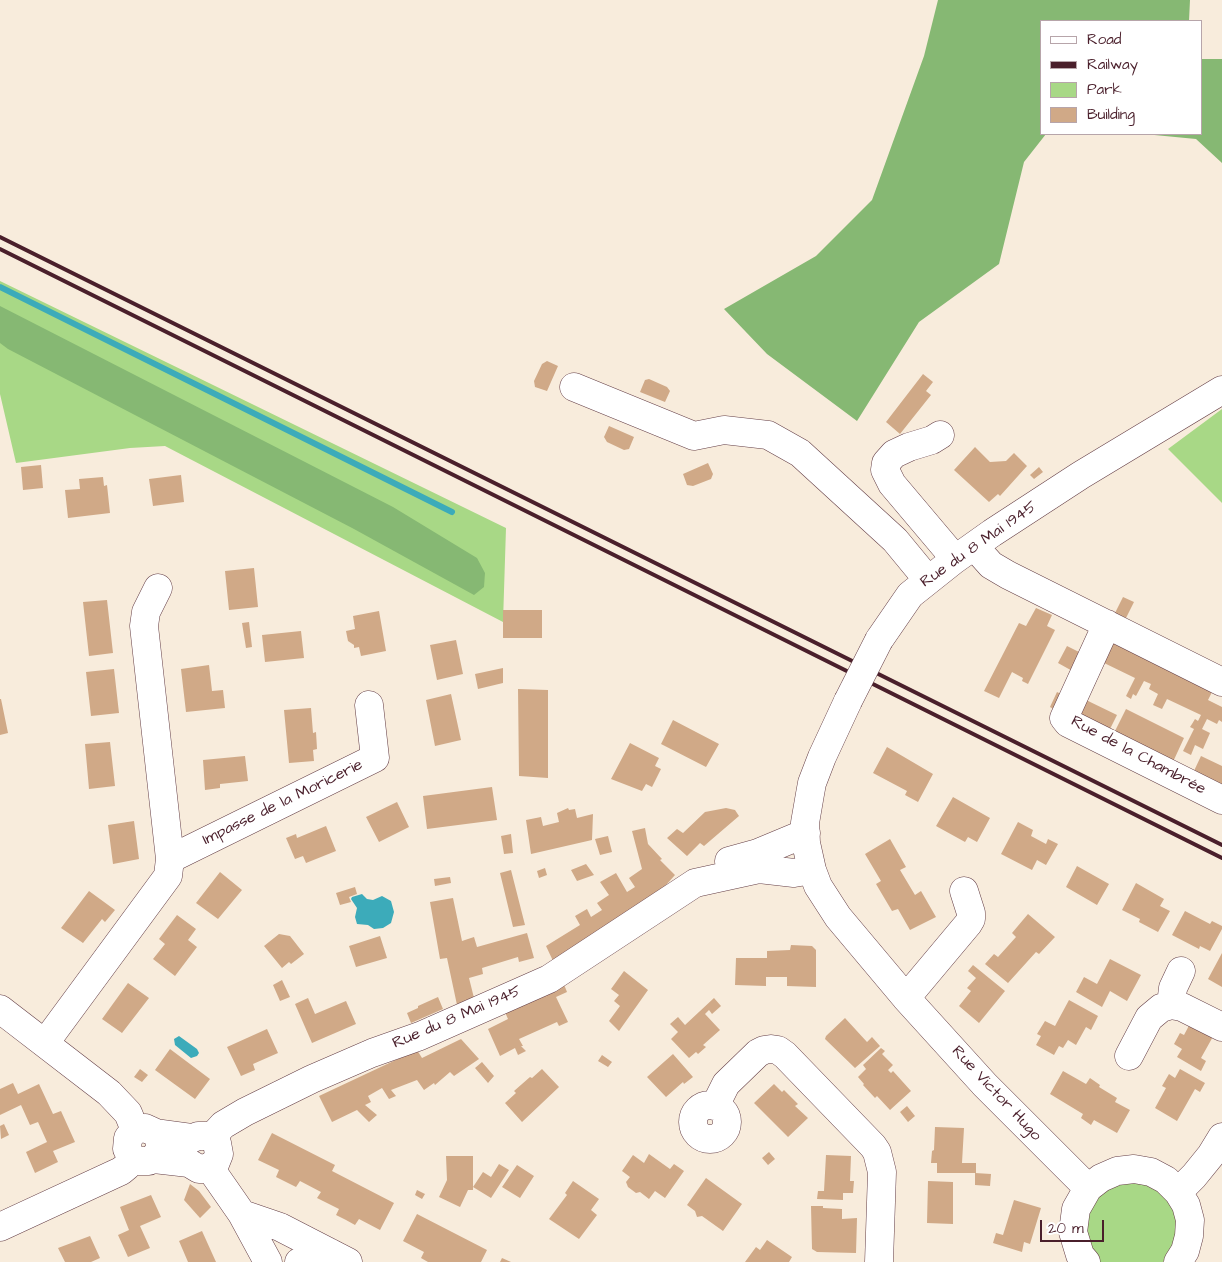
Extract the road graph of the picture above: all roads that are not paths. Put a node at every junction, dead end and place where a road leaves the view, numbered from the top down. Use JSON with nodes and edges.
{"nodes":[{"id":1,"x":574,"y":388,"type":"dead end"},
{"id":2,"x":1222,"y":390,"type":"edge"},
{"id":3,"x":940,"y":435,"type":"dead end"},
{"id":4,"x":964,"y":553,"type":"junction"},
{"id":5,"x":928,"y":580,"type":"junction"},
{"id":6,"x":158,"y":588,"type":"dead end"},
{"id":7,"x":1107,"y":624,"type":"junction"},
{"id":8,"x":1222,"y":682,"type":"edge"},
{"id":9,"x":368,"y":705,"type":"dead end"},
{"id":10,"x":1222,"y":800,"type":"edge"},
{"id":11,"x":806,"y":833,"type":"junction"},
{"id":12,"x":170,"y":859,"type":"junction"},
{"id":13,"x":812,"y":870,"type":"junction"},
{"id":14,"x":695,"y":883,"type":"junction"},
{"id":15,"x":964,"y":892,"type":"dead end"},
{"id":16,"x":1181,"y":971,"type":"dead end"},
{"id":17,"x":906,"y":998,"type":"junction"},
{"id":18,"x":1172,"y":1005,"type":"junction"},
{"id":19,"x":0,"y":1009,"type":"edge"},
{"id":20,"x":1222,"y":1027,"type":"edge"},
{"id":21,"x":45,"y":1043,"type":"junction"},
{"id":22,"x":1129,"y":1056,"type":"dead end"},
{"id":23,"x":715,"y":1106,"type":"dead end"},
{"id":24,"x":1222,"y":1137,"type":"edge"},
{"id":25,"x":144,"y":1145,"type":"junction"},
{"id":26,"x":201,"y":1152,"type":"junction"},
{"id":27,"x":1088,"y":1188,"type":"junction"},
{"id":28,"x":1178,"y":1192,"type":"junction"},
{"id":29,"x":242,"y":1214,"type":"junction"},
{"id":30,"x":0,"y":1226,"type":"edge"},
{"id":31,"x":339,"y":1258,"type":"edge"},
{"id":32,"x":268,"y":1262,"type":"edge"},
{"id":33,"x":299,"y":1262,"type":"edge"},
{"id":34,"x":879,"y":1262,"type":"edge"},
{"id":35,"x":1086,"y":1262,"type":"edge"},
{"id":36,"x":1178,"y":1262,"type":"edge"}],
"edges":[{"from":1,"to":5,"type":"street"},
{"from":2,"to":4,"type":"street","name":"Rue du 8 Mai 1945"},
{"from":3,"to":4,"type":"street"},
{"from":4,"to":5,"type":"street","name":"Rue du 8 Mai 1945"},
{"from":4,"to":7,"type":"street"},
{"from":5,"to":11,"type":"street","name":"Rue du 8 Mai 1945","bridge":true},
{"from":6,"to":12,"type":"street"},
{"from":7,"to":8,"type":"street"},
{"from":7,"to":10,"type":"street","name":"Rue de la Chambrée"},
{"from":9,"to":12,"type":"street","name":"Impasse de la Moricerie"},
{"from":11,"to":13,"type":"street","name":"Rue du 8 Mai 1945"},
{"from":11,"to":14,"type":"street","name":"Rue du 8 Mai 1945"},
{"from":12,"to":21,"type":"street"},
{"from":13,"to":14,"type":"street","name":"Rue du 8 Mai 1945"},
{"from":13,"to":17,"type":"street","name":"Rue Victor Hugo"},
{"from":14,"to":26,"type":"street","name":"Rue du 8 Mai 1945"},
{"from":15,"to":17,"type":"street"},
{"from":16,"to":18,"type":"street"},
{"from":17,"to":27,"type":"street","name":"Rue Victor Hugo"},
{"from":18,"to":20,"type":"street"},
{"from":18,"to":22,"type":"street"},
{"from":19,"to":21,"type":"street"},
{"from":21,"to":25,"type":"street"},
{"from":23,"to":34,"type":"street"},
{"from":24,"to":28,"type":"street"},
{"from":25,"to":26,"type":"street"},
{"from":25,"to":30,"type":"street"},
{"from":26,"to":29,"type":"street"},
{"from":27,"to":28,"type":"street"},
{"from":27,"to":35,"type":"street"},
{"from":28,"to":36,"type":"street"},
{"from":29,"to":31,"type":"street"},
{"from":29,"to":32,"type":"street"},
{"from":31,"to":33,"type":"street"}]}
